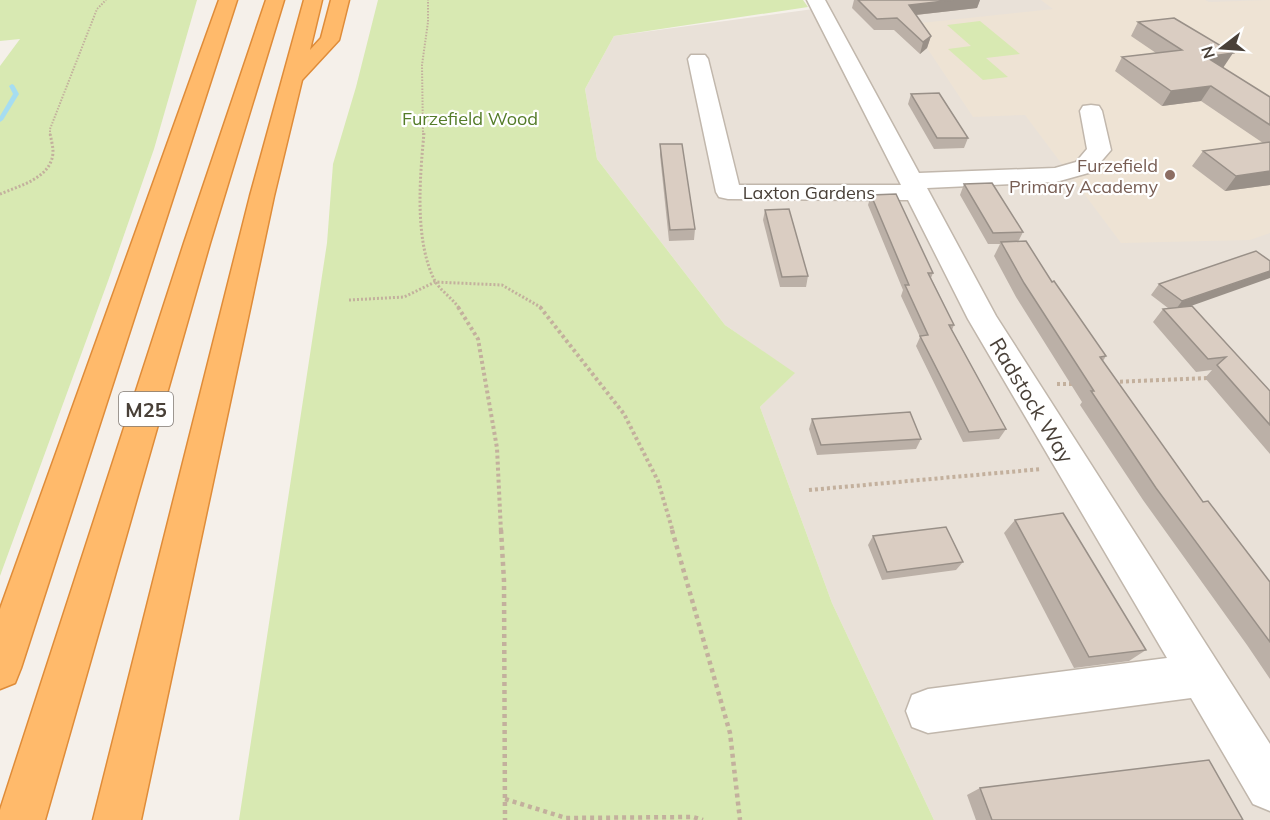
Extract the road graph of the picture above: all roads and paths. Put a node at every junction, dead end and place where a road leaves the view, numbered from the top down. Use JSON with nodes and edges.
{"nodes":[{"id":1,"x":106,"y":0,"type":"edge"},
{"id":2,"x":228,"y":0,"type":"edge"},
{"id":3,"x":275,"y":0,"type":"edge"},
{"id":4,"x":313,"y":0,"type":"edge"},
{"id":5,"x":340,"y":0,"type":"edge"},
{"id":6,"x":428,"y":0,"type":"edge"},
{"id":7,"x":816,"y":0,"type":"edge"},
{"id":8,"x":698,"y":58,"type":"dead end"},
{"id":9,"x":292,"y":79,"type":"junction"},
{"id":10,"x":1091,"y":111,"type":"dead end"},
{"id":11,"x":915,"y":187,"type":"junction"},
{"id":12,"x":0,"y":194,"type":"edge"},
{"id":13,"x":435,"y":282,"type":"junction"},
{"id":14,"x":349,"y":300,"type":"dead end"},
{"id":15,"x":1219,"y":378,"type":"edge"},
{"id":16,"x":1113,"y":382,"type":"edge"},
{"id":17,"x":1078,"y":383,"type":"edge"},
{"id":18,"x":1024,"y":386,"type":"junction"},
{"id":19,"x":1072,"y":466,"type":"junction"},
{"id":20,"x":809,"y":490,"type":"dead end"},
{"id":21,"x":0,"y":668,"type":"edge"},
{"id":22,"x":1201,"y":675,"type":"junction"},
{"id":23,"x":928,"y":711,"type":"dead end"},
{"id":24,"x":1270,"y":787,"type":"edge"},
{"id":25,"x":505,"y":799,"type":"junction"},
{"id":26,"x":21,"y":820,"type":"edge"},
{"id":27,"x":117,"y":820,"type":"edge"},
{"id":28,"x":505,"y":820,"type":"edge"},
{"id":29,"x":703,"y":820,"type":"edge"},
{"id":30,"x":740,"y":820,"type":"edge"}],
"edges":[{"from":1,"to":12,"type":"path"},
{"from":2,"to":21,"type":"highway"},
{"from":3,"to":26,"type":"highway","number":"M25"},
{"from":4,"to":9,"type":"highway"},
{"from":5,"to":9,"type":"highway"},
{"from":6,"to":13,"type":"path"},
{"from":7,"to":11,"type":"street","name":"Radstock Way"},
{"from":8,"to":11,"type":"street","name":"Laxton Gardens"},
{"from":9,"to":27,"type":"highway"},
{"from":10,"to":11,"type":"street"},
{"from":11,"to":18,"type":"street","name":"Radstock Way"},
{"from":13,"to":14,"type":"path"},
{"from":13,"to":25,"type":"path"},
{"from":13,"to":30,"type":"path"},
{"from":15,"to":16,"type":"path"},
{"from":17,"to":18,"type":"path"},
{"from":18,"to":19,"type":"street","name":"Radstock Way"},
{"from":19,"to":20,"type":"path"},
{"from":19,"to":22,"type":"street","name":"Radstock Way"},
{"from":22,"to":23,"type":"street"},
{"from":22,"to":24,"type":"street","name":"Radstock Way"},
{"from":25,"to":28,"type":"path"},
{"from":25,"to":29,"type":"path"}]}
